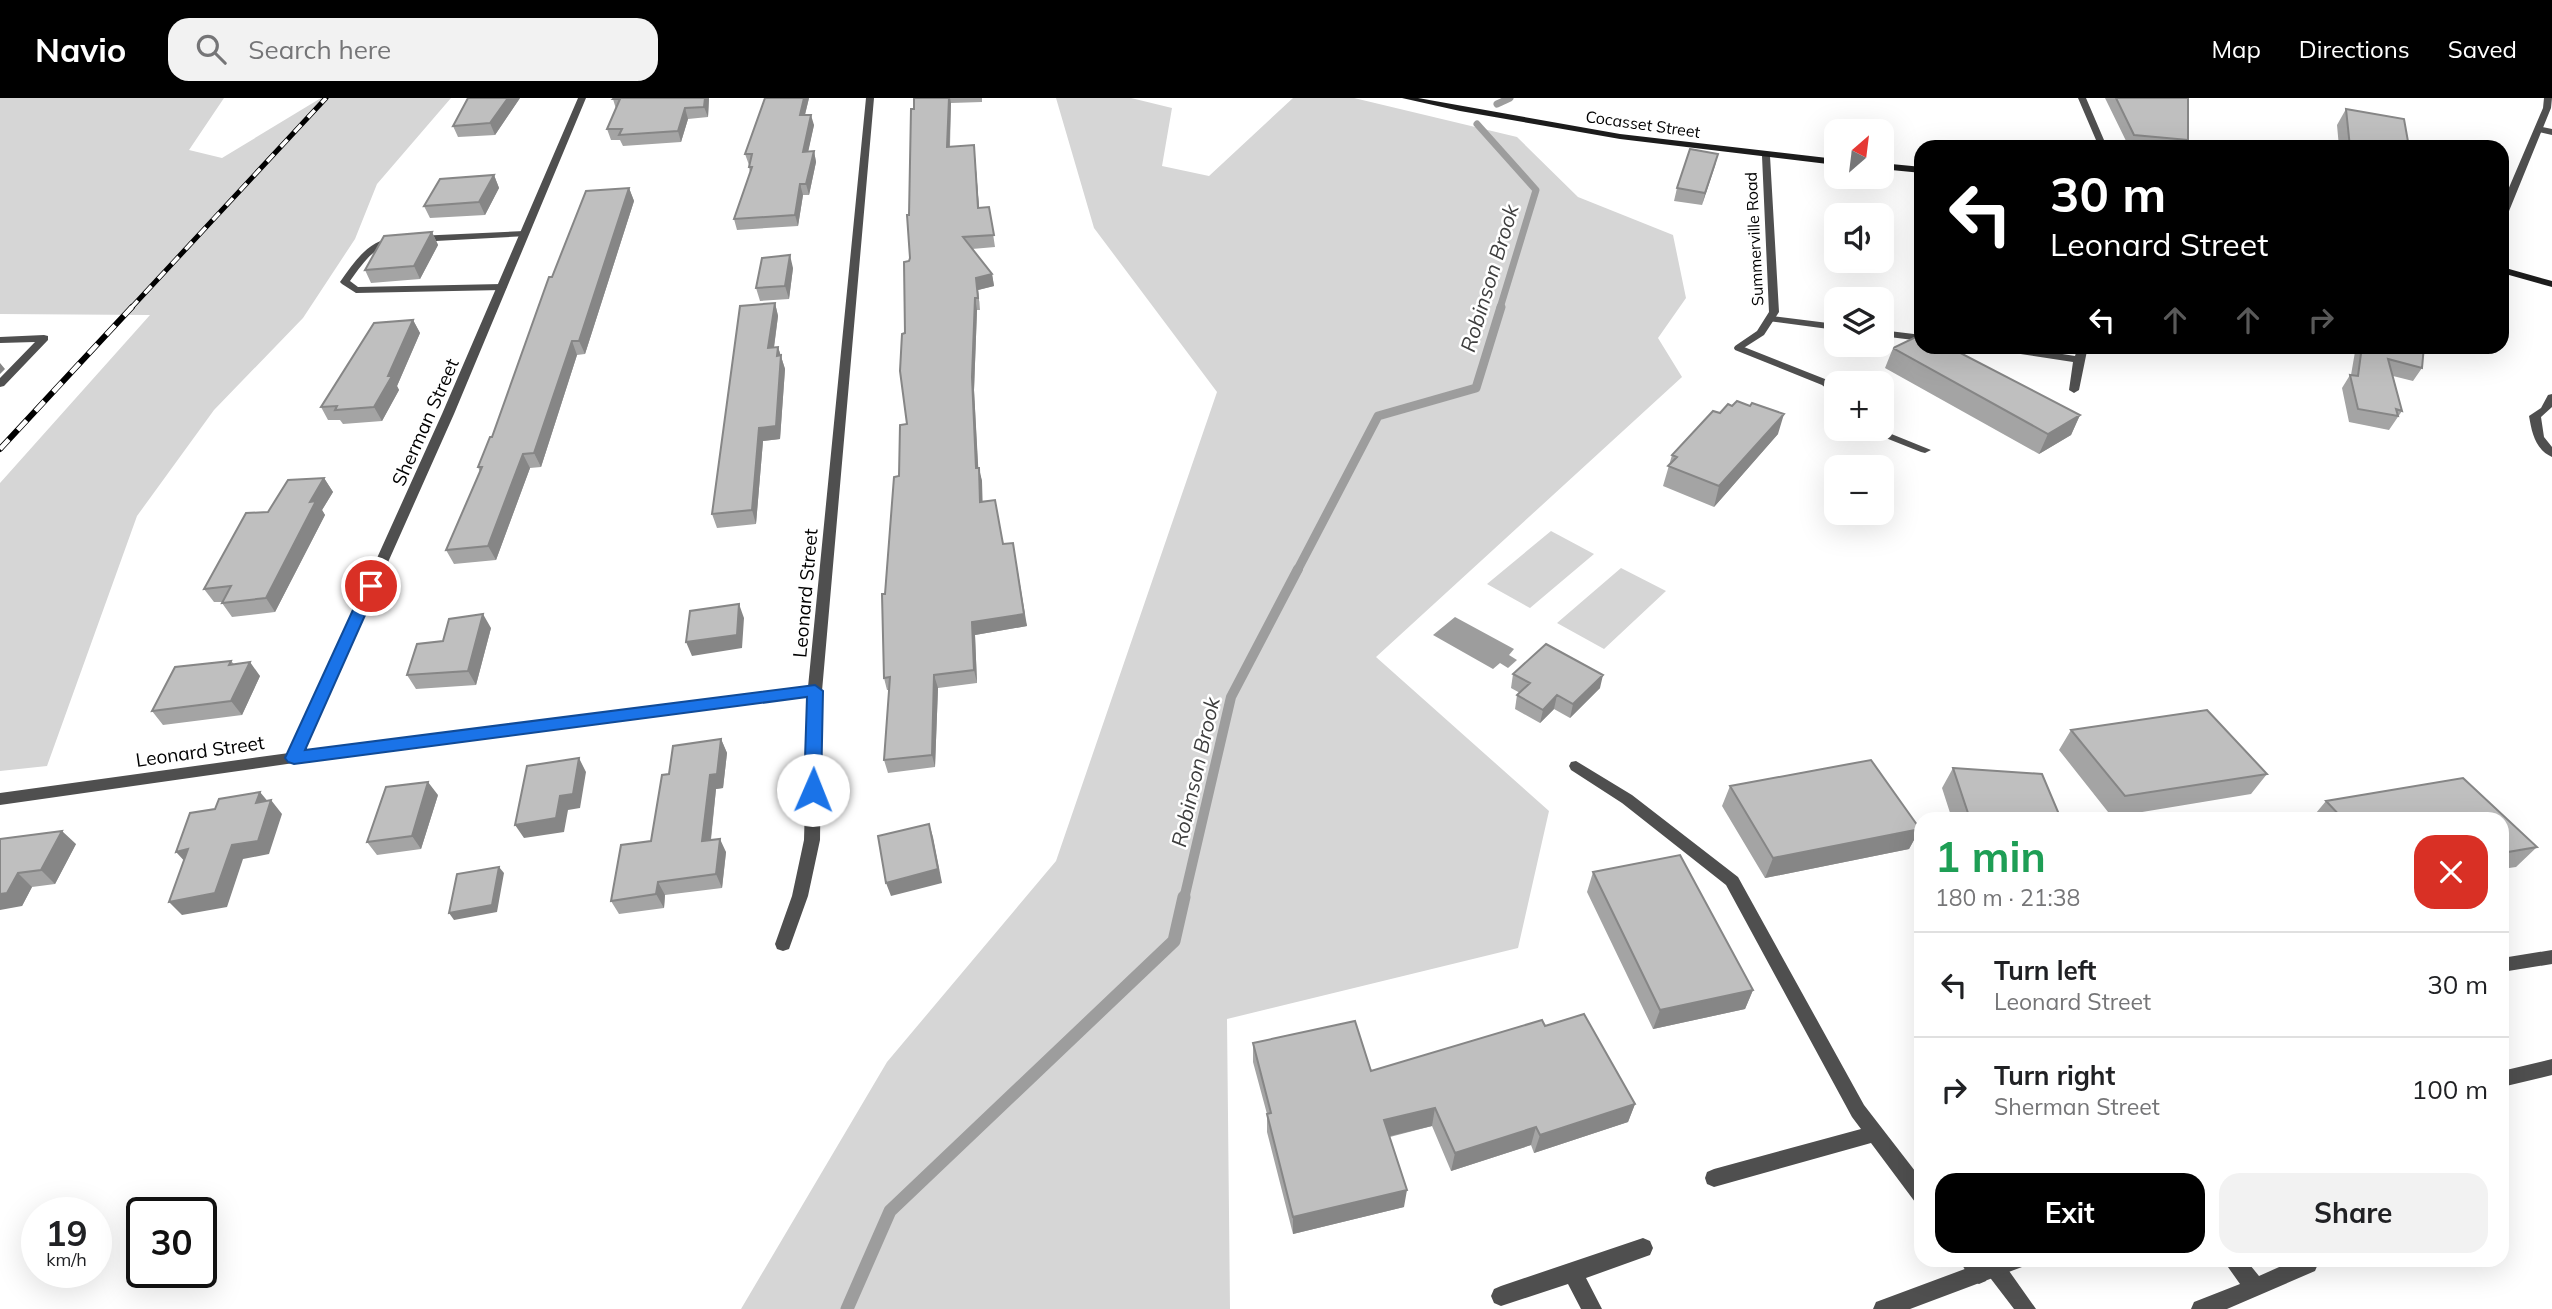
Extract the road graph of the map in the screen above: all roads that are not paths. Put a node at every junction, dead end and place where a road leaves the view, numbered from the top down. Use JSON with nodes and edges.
{"nodes":[{"id":1,"x":582,"y":98,"type":"edge"},
{"id":2,"x":870,"y":98,"type":"edge"},
{"id":3,"x":1406,"y":98,"type":"edge"},
{"id":4,"x":2082,"y":98,"type":"edge"},
{"id":5,"x":2548,"y":98,"type":"edge"},
{"id":6,"x":2538,"y":129,"type":"junction"},
{"id":7,"x":2552,"y":132,"type":"edge"},
{"id":8,"x":2100,"y":140,"type":"edge"},
{"id":9,"x":1766,"y":156,"type":"junction"},
{"id":10,"x":1824,"y":161,"type":"edge"},
{"id":11,"x":1894,"y":167,"type":"edge"},
{"id":12,"x":1914,"y":169,"type":"edge"},
{"id":13,"x":2509,"y":199,"type":"edge"},
{"id":14,"x":524,"y":234,"type":"junction"},
{"id":15,"x":2509,"y":272,"type":"edge"},
{"id":16,"x":2552,"y":284,"type":"edge"},
{"id":17,"x":502,"y":287,"type":"junction"},
{"id":18,"x":1772,"y":319,"type":"junction"},
{"id":19,"x":1824,"y":326,"type":"edge"},
{"id":20,"x":1894,"y":335,"type":"edge"},
{"id":21,"x":1914,"y":337,"type":"edge"},
{"id":22,"x":0,"y":340,"type":"edge"},
{"id":23,"x":2040,"y":354,"type":"edge"},
{"id":24,"x":2081,"y":354,"type":"edge"},
{"id":25,"x":2079,"y":360,"type":"junction"},
{"id":26,"x":1824,"y":382,"type":"edge"},
{"id":27,"x":0,"y":384,"type":"edge"},
{"id":28,"x":2074,"y":390,"type":"dead end"},
{"id":29,"x":2552,"y":397,"type":"edge"},
{"id":30,"x":1894,"y":438,"type":"edge"},
{"id":31,"x":1925,"y":450,"type":"dead end"},
{"id":32,"x":2552,"y":454,"type":"edge"},
{"id":33,"x":815,"y":691,"type":"junction"},
{"id":34,"x":294,"y":758,"type":"junction"},
{"id":35,"x":1576,"y":766,"type":"dead end"},
{"id":36,"x":0,"y":799,"type":"edge"},
{"id":37,"x":783,"y":944,"type":"dead end"},
{"id":38,"x":2552,"y":957,"type":"edge"},
{"id":39,"x":2509,"y":964,"type":"edge"},
{"id":40,"x":2552,"y":1067,"type":"edge"},
{"id":41,"x":2509,"y":1077,"type":"edge"},
{"id":42,"x":1875,"y":1134,"type":"junction"},
{"id":43,"x":1714,"y":1178,"type":"dead end"},
{"id":44,"x":1914,"y":1185,"type":"edge"},
{"id":45,"x":1643,"y":1248,"type":"dead end"},
{"id":46,"x":1981,"y":1267,"type":"edge"},
{"id":47,"x":2239,"y":1267,"type":"edge"},
{"id":48,"x":2302,"y":1267,"type":"edge"},
{"id":49,"x":1573,"y":1273,"type":"junction"},
{"id":50,"x":2256,"y":1288,"type":"junction"},
{"id":51,"x":1501,"y":1296,"type":"dead end"},
{"id":52,"x":1592,"y":1309,"type":"edge"},
{"id":53,"x":1883,"y":1309,"type":"edge"},
{"id":54,"x":2026,"y":1309,"type":"edge"},
{"id":55,"x":2201,"y":1309,"type":"edge"}],
"edges":[{"from":1,"to":14,"type":"street","name":"Sherman Street"},
{"from":2,"to":33,"type":"street","name":"Leonard Street"},
{"from":3,"to":9,"type":"main road","name":"Cocasset Street"},
{"from":4,"to":8,"type":"street"},
{"from":5,"to":6,"type":"street"},
{"from":6,"to":7,"type":"street"},
{"from":6,"to":13,"type":"street"},
{"from":9,"to":10,"type":"main road","name":"Cocasset Street"},
{"from":9,"to":18,"type":"street","name":"Summerville Road"},
{"from":11,"to":12,"type":"main road"},
{"from":14,"to":17,"type":"street","name":"Sherman Street"},
{"from":14,"to":17,"type":"street"},
{"from":15,"to":16,"type":"main road"},
{"from":17,"to":34,"type":"street","name":"Sherman Street"},
{"from":18,"to":19,"type":"street"},
{"from":18,"to":26,"type":"street","name":"Summerville Road"},
{"from":20,"to":21,"type":"street"},
{"from":22,"to":27,"type":"street"},
{"from":23,"to":25,"type":"street"},
{"from":24,"to":25,"type":"street"},
{"from":25,"to":28,"type":"street"},
{"from":29,"to":32,"type":"street"},
{"from":30,"to":31,"type":"street"},
{"from":33,"to":34,"type":"street","name":"Leonard Street"},
{"from":33,"to":37,"type":"street"},
{"from":34,"to":36,"type":"street","name":"Leonard Street"},
{"from":35,"to":42,"type":"street"},
{"from":38,"to":39,"type":"street"},
{"from":40,"to":41,"type":"street"},
{"from":42,"to":43,"type":"street"},
{"from":42,"to":44,"type":"street"},
{"from":45,"to":49,"type":"street"},
{"from":46,"to":53,"type":"street"},
{"from":46,"to":54,"type":"street"},
{"from":47,"to":50,"type":"street"},
{"from":48,"to":50,"type":"street"},
{"from":49,"to":51,"type":"street"},
{"from":49,"to":52,"type":"street"},
{"from":50,"to":55,"type":"street"}]}
